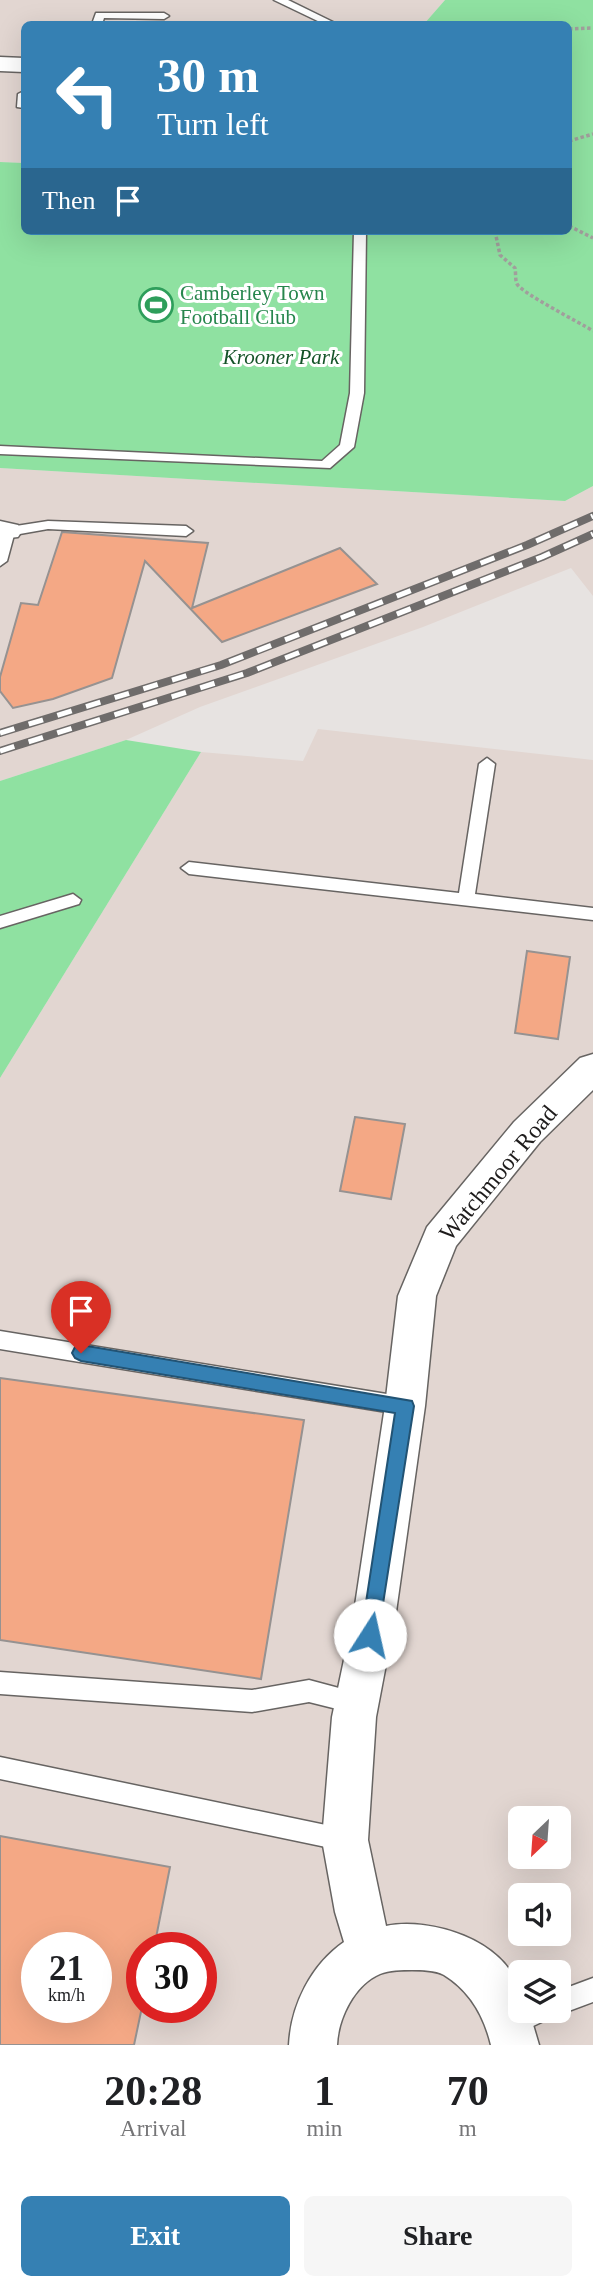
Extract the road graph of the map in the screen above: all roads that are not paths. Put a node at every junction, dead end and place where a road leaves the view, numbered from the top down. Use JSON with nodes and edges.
{"nodes":[{"id":1,"x":279,"y":0,"type":"edge"},
{"id":2,"x":164,"y":16,"type":"dead end"},
{"id":3,"x":98,"y":21,"type":"edge"},
{"id":4,"x":325,"y":21,"type":"edge"},
{"id":5,"x":0,"y":64,"type":"edge"},
{"id":6,"x":21,"y":65,"type":"edge"},
{"id":7,"x":360,"y":235,"type":"edge"},
{"id":8,"x":0,"y":450,"type":"edge"},
{"id":9,"x":4,"y":531,"type":"edge"},
{"id":10,"x":186,"y":531,"type":"dead end"},
{"id":11,"x":0,"y":561,"type":"edge"},
{"id":12,"x":487,"y":764,"type":"dead end"},
{"id":13,"x":189,"y":868,"type":"dead end"},
{"id":14,"x":73,"y":900,"type":"dead end"},
{"id":15,"x":466,"y":900,"type":"junction"},
{"id":16,"x":593,"y":914,"type":"edge"},
{"id":17,"x":0,"y":922,"type":"edge"},
{"id":18,"x":593,"y":1068,"type":"edge"},
{"id":19,"x":0,"y":1339,"type":"edge"},
{"id":20,"x":405,"y":1406,"type":"junction"},
{"id":21,"x":0,"y":1683,"type":"edge"},
{"id":22,"x":357,"y":1703,"type":"junction"},
{"id":23,"x":0,"y":1768,"type":"edge"},
{"id":24,"x":345,"y":1840,"type":"junction"},
{"id":25,"x":371,"y":1951,"type":"junction"},
{"id":26,"x":593,"y":1990,"type":"edge"},
{"id":27,"x":571,"y":1998,"type":"edge"},
{"id":28,"x":522,"y":2027,"type":"edge"},
{"id":29,"x":313,"y":2045,"type":"edge"}],
"edges":[{"from":1,"to":4,"type":"lane"},
{"from":2,"to":3,"type":"lane"},
{"from":5,"to":6,"type":"street"},
{"from":7,"to":8,"type":"lane"},
{"from":9,"to":10,"type":"lane"},
{"from":9,"to":11,"type":"lane"},
{"from":12,"to":15,"type":"lane"},
{"from":13,"to":15,"type":"lane"},
{"from":14,"to":17,"type":"lane"},
{"from":15,"to":16,"type":"lane"},
{"from":18,"to":20,"type":"street","name":"Watchmoor Road"},
{"from":19,"to":20,"type":"lane"},
{"from":20,"to":22,"type":"street","name":"Watchmoor Road"},
{"from":21,"to":22,"type":"lane"},
{"from":22,"to":24,"type":"street","name":"Watchmoor Road"},
{"from":23,"to":24,"type":"lane"},
{"from":24,"to":25,"type":"street","name":"Watchmoor Road"},
{"from":25,"to":28,"type":"street"},
{"from":25,"to":29,"type":"street"},
{"from":26,"to":27,"type":"lane"}]}
